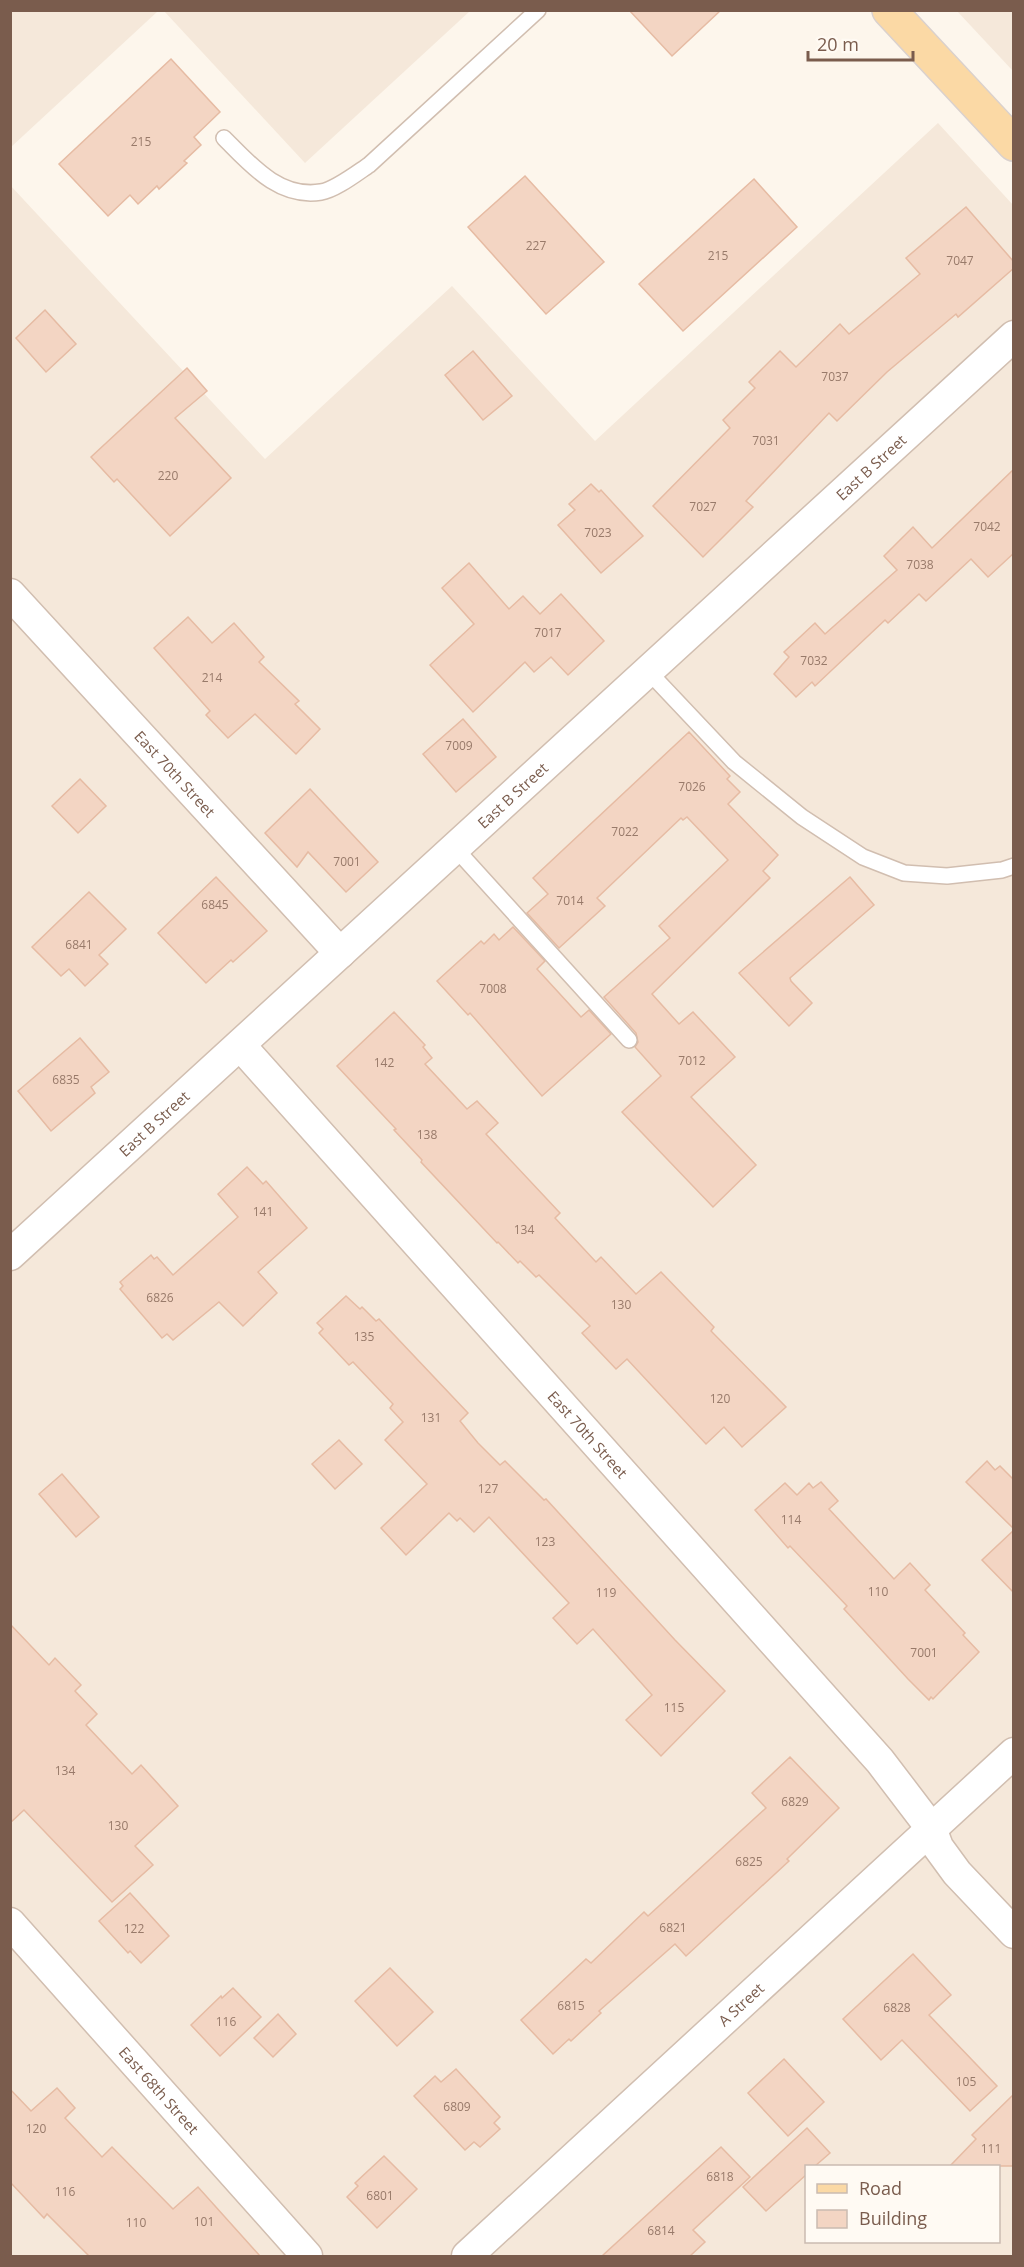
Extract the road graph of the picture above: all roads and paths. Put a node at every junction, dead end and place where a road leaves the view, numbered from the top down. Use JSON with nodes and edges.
{"nodes":[{"id":1,"x":538,"y":10,"type":"edge"},
{"id":2,"x":889,"y":10,"type":"edge"},
{"id":3,"x":224,"y":138,"type":"dead end"},
{"id":4,"x":1014,"y":144,"type":"edge"},
{"id":5,"x":1014,"y":336,"type":"edge"},
{"id":6,"x":10,"y":594,"type":"edge"},
{"id":7,"x":648,"y":671,"type":"junction"},
{"id":8,"x":455,"y":848,"type":"junction"},
{"id":9,"x":1014,"y":866,"type":"edge"},
{"id":10,"x":340,"y":953,"type":"junction"},
{"id":11,"x":629,"y":1040,"type":"dead end"},
{"id":12,"x":240,"y":1045,"type":"junction"},
{"id":13,"x":10,"y":1256,"type":"edge"},
{"id":14,"x":1014,"y":1753,"type":"edge"},
{"id":15,"x":931,"y":1828,"type":"junction"},
{"id":16,"x":10,"y":1923,"type":"edge"},
{"id":17,"x":1014,"y":1934,"type":"edge"},
{"id":18,"x":307,"y":2256,"type":"edge"},
{"id":19,"x":467,"y":2256,"type":"edge"}],
"edges":[{"from":1,"to":3,"type":"lane"},
{"from":2,"to":4,"type":"main road"},
{"from":5,"to":7,"type":"street","name":"East B Street"},
{"from":6,"to":10,"type":"street","name":"East 70th Street"},
{"from":7,"to":8,"type":"street","name":"East B Street"},
{"from":7,"to":9,"type":"lane"},
{"from":8,"to":10,"type":"street","name":"East B Street"},
{"from":8,"to":11,"type":"lane"},
{"from":10,"to":12,"type":"street","name":"East B Street"},
{"from":12,"to":13,"type":"street","name":"East B Street"},
{"from":12,"to":15,"type":"street","name":"East 70th Street"},
{"from":14,"to":15,"type":"street","name":"A Street"},
{"from":15,"to":17,"type":"street","name":"East 70th Street"},
{"from":15,"to":19,"type":"street","name":"A Street"},
{"from":16,"to":18,"type":"street","name":"East 68th Street"}]}
